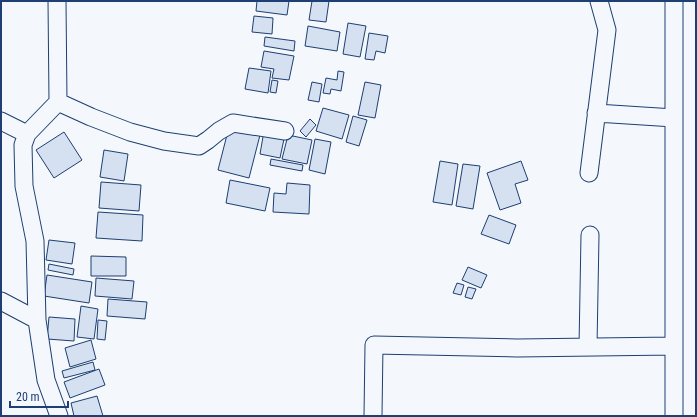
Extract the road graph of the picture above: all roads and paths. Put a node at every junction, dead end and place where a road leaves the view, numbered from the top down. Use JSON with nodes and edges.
{"nodes":[{"id":1,"x":57,"y":1,"type":"edge"},
{"id":2,"x":599,"y":1,"type":"edge"},
{"id":3,"x":674,"y":1,"type":"edge"},
{"id":4,"x":58,"y":102,"type":"junction"},
{"id":5,"x":596,"y":113,"type":"junction"},
{"id":6,"x":674,"y":118,"type":"junction"},
{"id":7,"x":1,"y":121,"type":"edge"},
{"id":8,"x":285,"y":131,"type":"dead end"},
{"id":9,"x":27,"y":134,"type":"junction"},
{"id":10,"x":588,"y":173,"type":"dead end"},
{"id":11,"x":590,"y":235,"type":"dead end"},
{"id":12,"x":1,"y":301,"type":"edge"},
{"id":13,"x":38,"y":320,"type":"junction"},
{"id":14,"x":674,"y":346,"type":"junction"},
{"id":15,"x":588,"y":347,"type":"junction"},
{"id":16,"x":59,"y":416,"type":"edge"},
{"id":17,"x":373,"y":416,"type":"edge"},
{"id":18,"x":674,"y":416,"type":"edge"}],
"edges":[{"from":1,"to":4,"type":"street"},
{"from":2,"to":5,"type":"street"},
{"from":3,"to":6,"type":"street"},
{"from":4,"to":8,"type":"street"},
{"from":4,"to":9,"type":"street"},
{"from":5,"to":6,"type":"street"},
{"from":5,"to":10,"type":"street"},
{"from":6,"to":14,"type":"street"},
{"from":7,"to":9,"type":"street"},
{"from":9,"to":13,"type":"street"},
{"from":11,"to":15,"type":"street"},
{"from":12,"to":13,"type":"street"},
{"from":13,"to":16,"type":"street"},
{"from":14,"to":15,"type":"street"},
{"from":14,"to":18,"type":"street"},
{"from":15,"to":17,"type":"street"}]}
